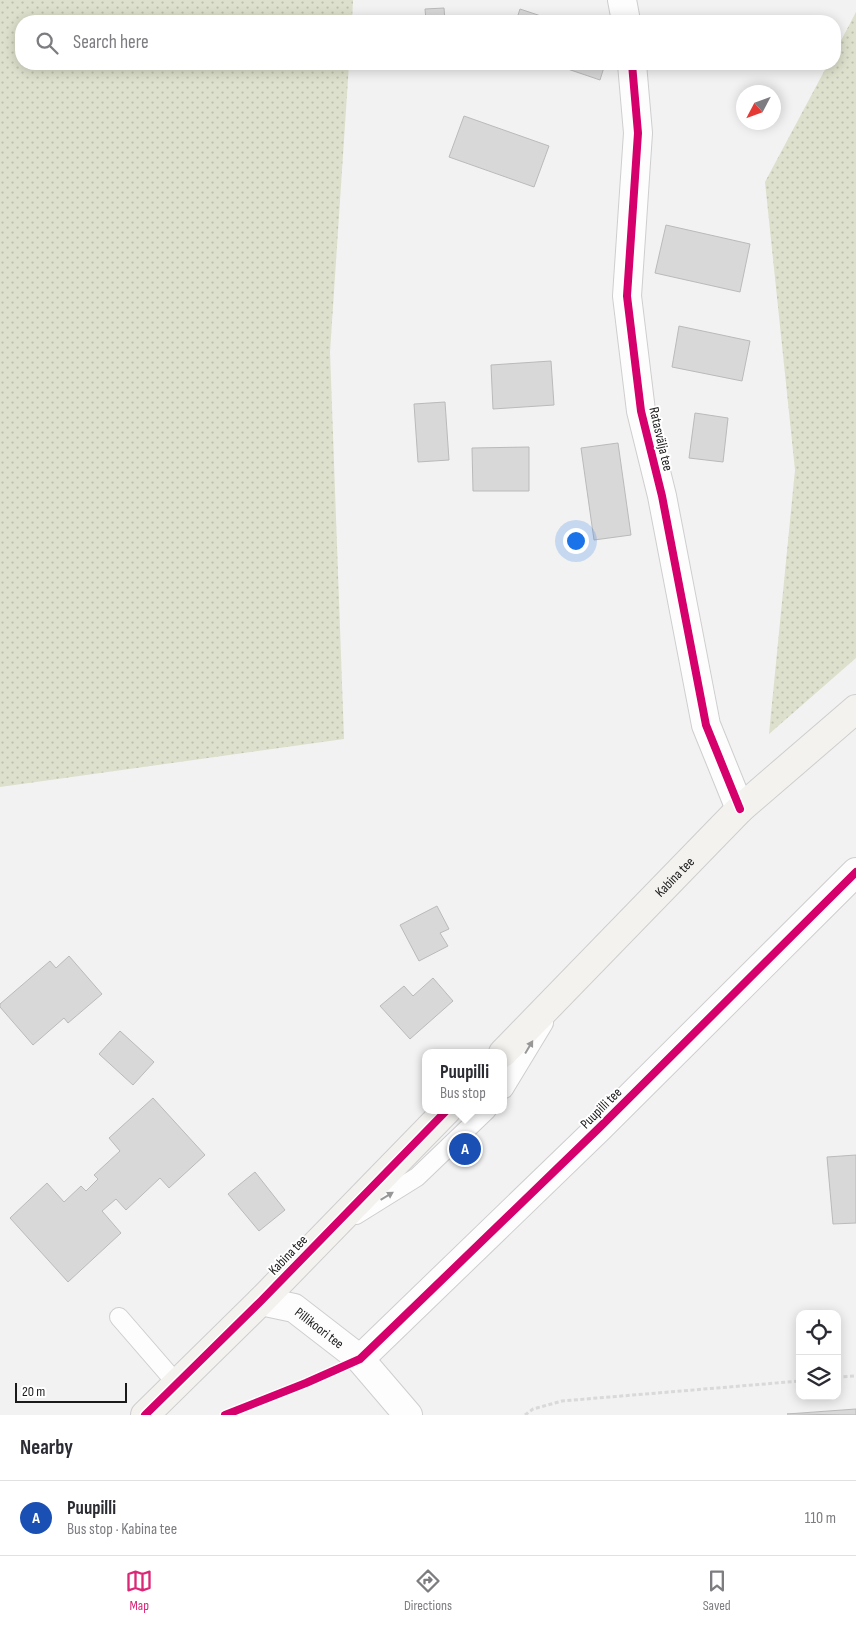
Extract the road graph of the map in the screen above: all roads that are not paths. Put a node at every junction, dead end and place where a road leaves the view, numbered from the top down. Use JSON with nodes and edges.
{"nodes":[{"id":1,"x":622,"y":0,"type":"edge"},
{"id":2,"x":625,"y":15,"type":"edge"},
{"id":3,"x":633,"y":70,"type":"edge"},
{"id":4,"x":856,"y":709,"type":"edge"},
{"id":5,"x":740,"y":809,"type":"junction"},
{"id":6,"x":856,"y":872,"type":"edge"},
{"id":7,"x":564,"y":991,"type":"junction"},
{"id":8,"x":507,"y":1049,"type":"edge"},
{"id":9,"x":507,"y":1084,"type":"edge"},
{"id":10,"x":443,"y":1114,"type":"edge"},
{"id":11,"x":482,"y":1114,"type":"edge"},
{"id":12,"x":330,"y":1230,"type":"junction"},
{"id":13,"x":262,"y":1301,"type":"junction"},
{"id":14,"x":119,"y":1317,"type":"dead end"},
{"id":15,"x":360,"y":1359,"type":"junction"},
{"id":16,"x":177,"y":1384,"type":"junction"},
{"id":17,"x":403,"y":1413,"type":"edge"},
{"id":18,"x":145,"y":1415,"type":"edge"}],
"edges":[{"from":1,"to":2,"type":"street"},
{"from":3,"to":5,"type":"street","name":"Ratasvälja tee"},
{"from":4,"to":5,"type":"street","name":"Kabina tee"},
{"from":5,"to":7,"type":"street","name":"Kabina tee"},
{"from":6,"to":15,"type":"street","name":"Puupilli tee"},
{"from":7,"to":8,"type":"street","name":"Kabina tee"},
{"from":9,"to":7,"type":"lane","one_way":true},
{"from":10,"to":12,"type":"street","name":"Kabina tee"},
{"from":12,"to":11,"type":"lane","one_way":true},
{"from":12,"to":13,"type":"street","name":"Kabina tee"},
{"from":13,"to":15,"type":"street","name":"Pillikoori tee"},
{"from":13,"to":16,"type":"street","name":"Kabina tee"},
{"from":14,"to":16,"type":"lane"},
{"from":15,"to":17,"type":"street","name":"Pillikoori tee"},
{"from":16,"to":18,"type":"street","name":"Kabina tee"}]}
